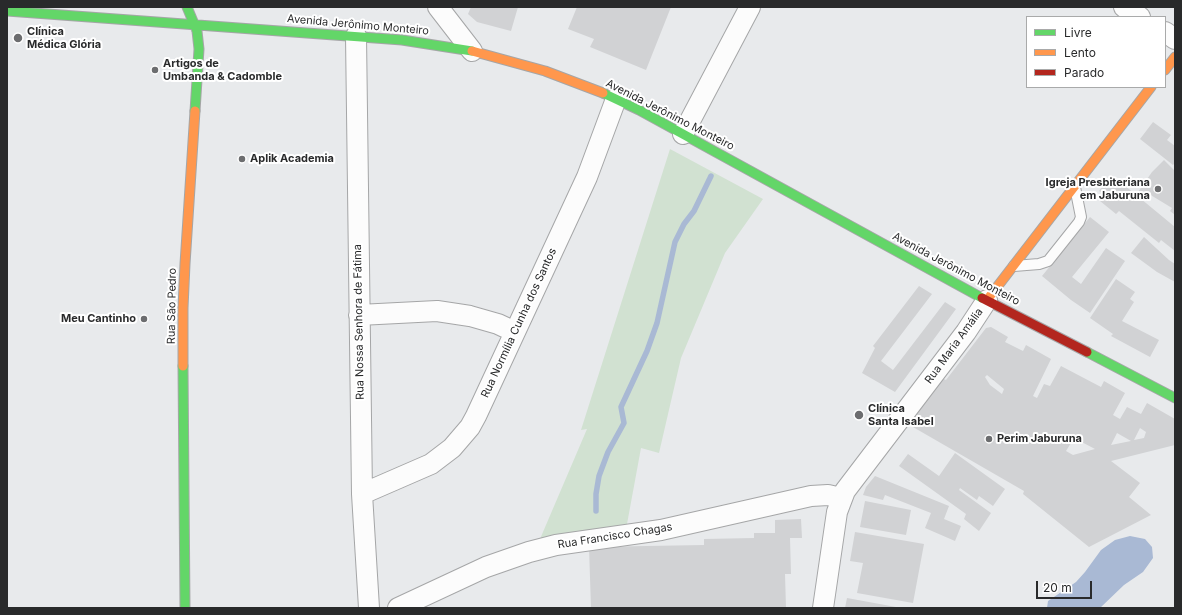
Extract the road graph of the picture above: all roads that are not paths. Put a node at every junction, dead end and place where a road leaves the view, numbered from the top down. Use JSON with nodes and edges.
{"nodes":[{"id":1,"x":187,"y":7,"type":"edge"},
{"id":2,"x":438,"y":7,"type":"edge"},
{"id":3,"x":750,"y":7,"type":"edge"},
{"id":4,"x":1124,"y":7,"type":"edge"},
{"id":5,"x":7,"y":11,"type":"edge"},
{"id":6,"x":1138,"y":16,"type":"edge"},
{"id":7,"x":194,"y":24,"type":"junction"},
{"id":8,"x":1166,"y":33,"type":"edge"},
{"id":9,"x":356,"y":36,"type":"junction"},
{"id":10,"x":1175,"y":39,"type":"edge"},
{"id":11,"x":472,"y":51,"type":"junction"},
{"id":12,"x":1175,"y":57,"type":"edge"},
{"id":13,"x":1166,"y":69,"type":"edge"},
{"id":14,"x":1150,"y":88,"type":"edge"},
{"id":15,"x":616,"y":99,"type":"junction"},
{"id":16,"x":683,"y":134,"type":"junction"},
{"id":17,"x":1075,"y":185,"type":"junction"},
{"id":18,"x":1012,"y":266,"type":"junction"},
{"id":19,"x":987,"y":300,"type":"junction"},
{"id":20,"x":359,"y":316,"type":"junction"},
{"id":21,"x":515,"y":332,"type":"junction"},
{"id":22,"x":1175,"y":398,"type":"edge"},
{"id":23,"x":362,"y":494,"type":"junction"},
{"id":24,"x":841,"y":498,"type":"junction"},
{"id":25,"x":185,"y":608,"type":"edge"},
{"id":26,"x":369,"y":608,"type":"edge"},
{"id":27,"x":398,"y":608,"type":"edge"},
{"id":28,"x":823,"y":608,"type":"edge"}],
"edges":[{"from":1,"to":7,"type":"main road","name":"Rua São Pedro"},
{"from":2,"to":11,"type":"street"},
{"from":3,"to":16,"type":"street"},
{"from":4,"to":6,"type":"street"},
{"from":5,"to":7,"type":"main road","name":"Avenida Jerônimo Monteiro"},
{"from":7,"to":9,"type":"main road","name":"Avenida Jerônimo Monteiro"},
{"from":7,"to":25,"type":"main road","name":"Rua São Pedro"},
{"from":8,"to":10,"type":"street"},
{"from":9,"to":11,"type":"main road","name":"Avenida Jerônimo Monteiro"},
{"from":9,"to":20,"type":"street","name":"Rua Nossa Senhora de Fátima"},
{"from":11,"to":15,"type":"main road","name":"Avenida Jerônimo Monteiro"},
{"from":12,"to":13,"type":"main road"},
{"from":14,"to":17,"type":"main road","name":"Rua Maria Amália"},
{"from":15,"to":16,"type":"main road","name":"Avenida Jerônimo Monteiro"},
{"from":15,"to":21,"type":"street","name":"Rua Normília Cunha dos Santos"},
{"from":16,"to":19,"type":"main road","name":"Avenida Jerônimo Monteiro"},
{"from":17,"to":18,"type":"main road","name":"Rua Maria Amália"},
{"from":17,"to":18,"type":"lane"},
{"from":18,"to":19,"type":"main road","name":"Rua Maria Amália"},
{"from":19,"to":22,"type":"main road","name":"Avenida Jerônimo Monteiro"},
{"from":19,"to":24,"type":"street","name":"Rua Maria Amália"},
{"from":20,"to":21,"type":"street"},
{"from":20,"to":23,"type":"street","name":"Rua Nossa Senhora de Fátima"},
{"from":21,"to":23,"type":"street","name":"Rua Normília Cunha dos Santos"},
{"from":23,"to":26,"type":"street","name":"Rua Nossa Senhora de Fátima"},
{"from":24,"to":27,"type":"street","name":"Rua Francisco Chagas"},
{"from":24,"to":28,"type":"street","name":"Rua Maria Amália"}]}
